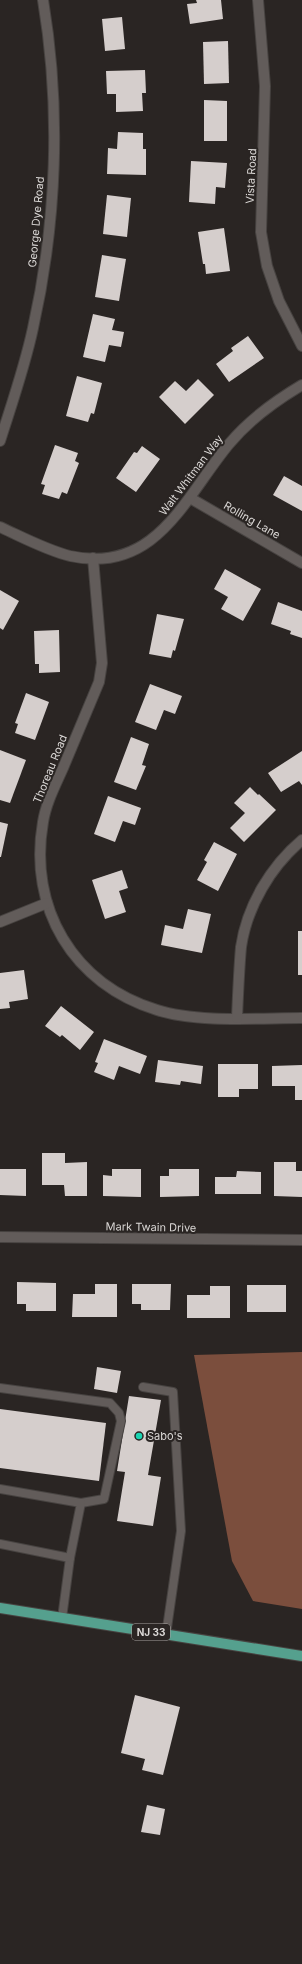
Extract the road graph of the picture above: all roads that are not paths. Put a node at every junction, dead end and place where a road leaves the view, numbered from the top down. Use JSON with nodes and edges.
{"nodes":[{"id":1,"x":43,"y":0,"type":"edge"},
{"id":2,"x":258,"y":0,"type":"edge"},
{"id":3,"x":302,"y":346,"type":"edge"},
{"id":4,"x":302,"y":386,"type":"edge"},
{"id":5,"x":0,"y":441,"type":"edge"},
{"id":6,"x":190,"y":498,"type":"junction"},
{"id":7,"x":0,"y":527,"type":"edge"},
{"id":8,"x":93,"y":558,"type":"junction"},
{"id":9,"x":302,"y":562,"type":"edge"},
{"id":10,"x":302,"y":840,"type":"edge"},
{"id":11,"x":47,"y":903,"type":"junction"},
{"id":12,"x":0,"y":922,"type":"edge"},
{"id":13,"x":237,"y":1018,"type":"junction"},
{"id":14,"x":302,"y":1018,"type":"edge"},
{"id":15,"x":0,"y":1237,"type":"edge"},
{"id":16,"x":302,"y":1240,"type":"edge"},
{"id":17,"x":143,"y":1386,"type":"dead end"},
{"id":18,"x":0,"y":1388,"type":"edge"},
{"id":19,"x":0,"y":1489,"type":"edge"},
{"id":20,"x":81,"y":1503,"type":"junction"},
{"id":21,"x":0,"y":1544,"type":"edge"},
{"id":22,"x":70,"y":1558,"type":"junction"},
{"id":23,"x":0,"y":1608,"type":"edge"},
{"id":24,"x":62,"y":1618,"type":"junction"},
{"id":25,"x":166,"y":1635,"type":"junction"},
{"id":26,"x":302,"y":1656,"type":"edge"}],
"edges":[{"from":1,"to":5,"type":"street","name":"George Dye Road"},
{"from":2,"to":3,"type":"street","name":"Vista Road"},
{"from":4,"to":6,"type":"street","name":"Walt Whitman Way"},
{"from":6,"to":8,"type":"street","name":"Walt Whitman Way"},
{"from":6,"to":9,"type":"street","name":"Rolling Lane"},
{"from":7,"to":8,"type":"street","name":"Walt Whitman Way"},
{"from":8,"to":11,"type":"street","name":"Thoreau Road"},
{"from":10,"to":13,"type":"street"},
{"from":11,"to":12,"type":"street"},
{"from":11,"to":13,"type":"street","name":"Thoreau Road"},
{"from":13,"to":14,"type":"street","name":"Thoreau Road"},
{"from":15,"to":16,"type":"street","name":"Mark Twain Drive"},
{"from":17,"to":25,"type":"lane"},
{"from":18,"to":20,"type":"lane"},
{"from":19,"to":20,"type":"lane"},
{"from":20,"to":22,"type":"lane"},
{"from":21,"to":22,"type":"lane"},
{"from":22,"to":24,"type":"lane"},
{"from":23,"to":24,"type":"main road","number":"NJ 33"},
{"from":24,"to":25,"type":"main road","number":"NJ 33"},
{"from":25,"to":26,"type":"main road","number":"NJ 33"}]}
